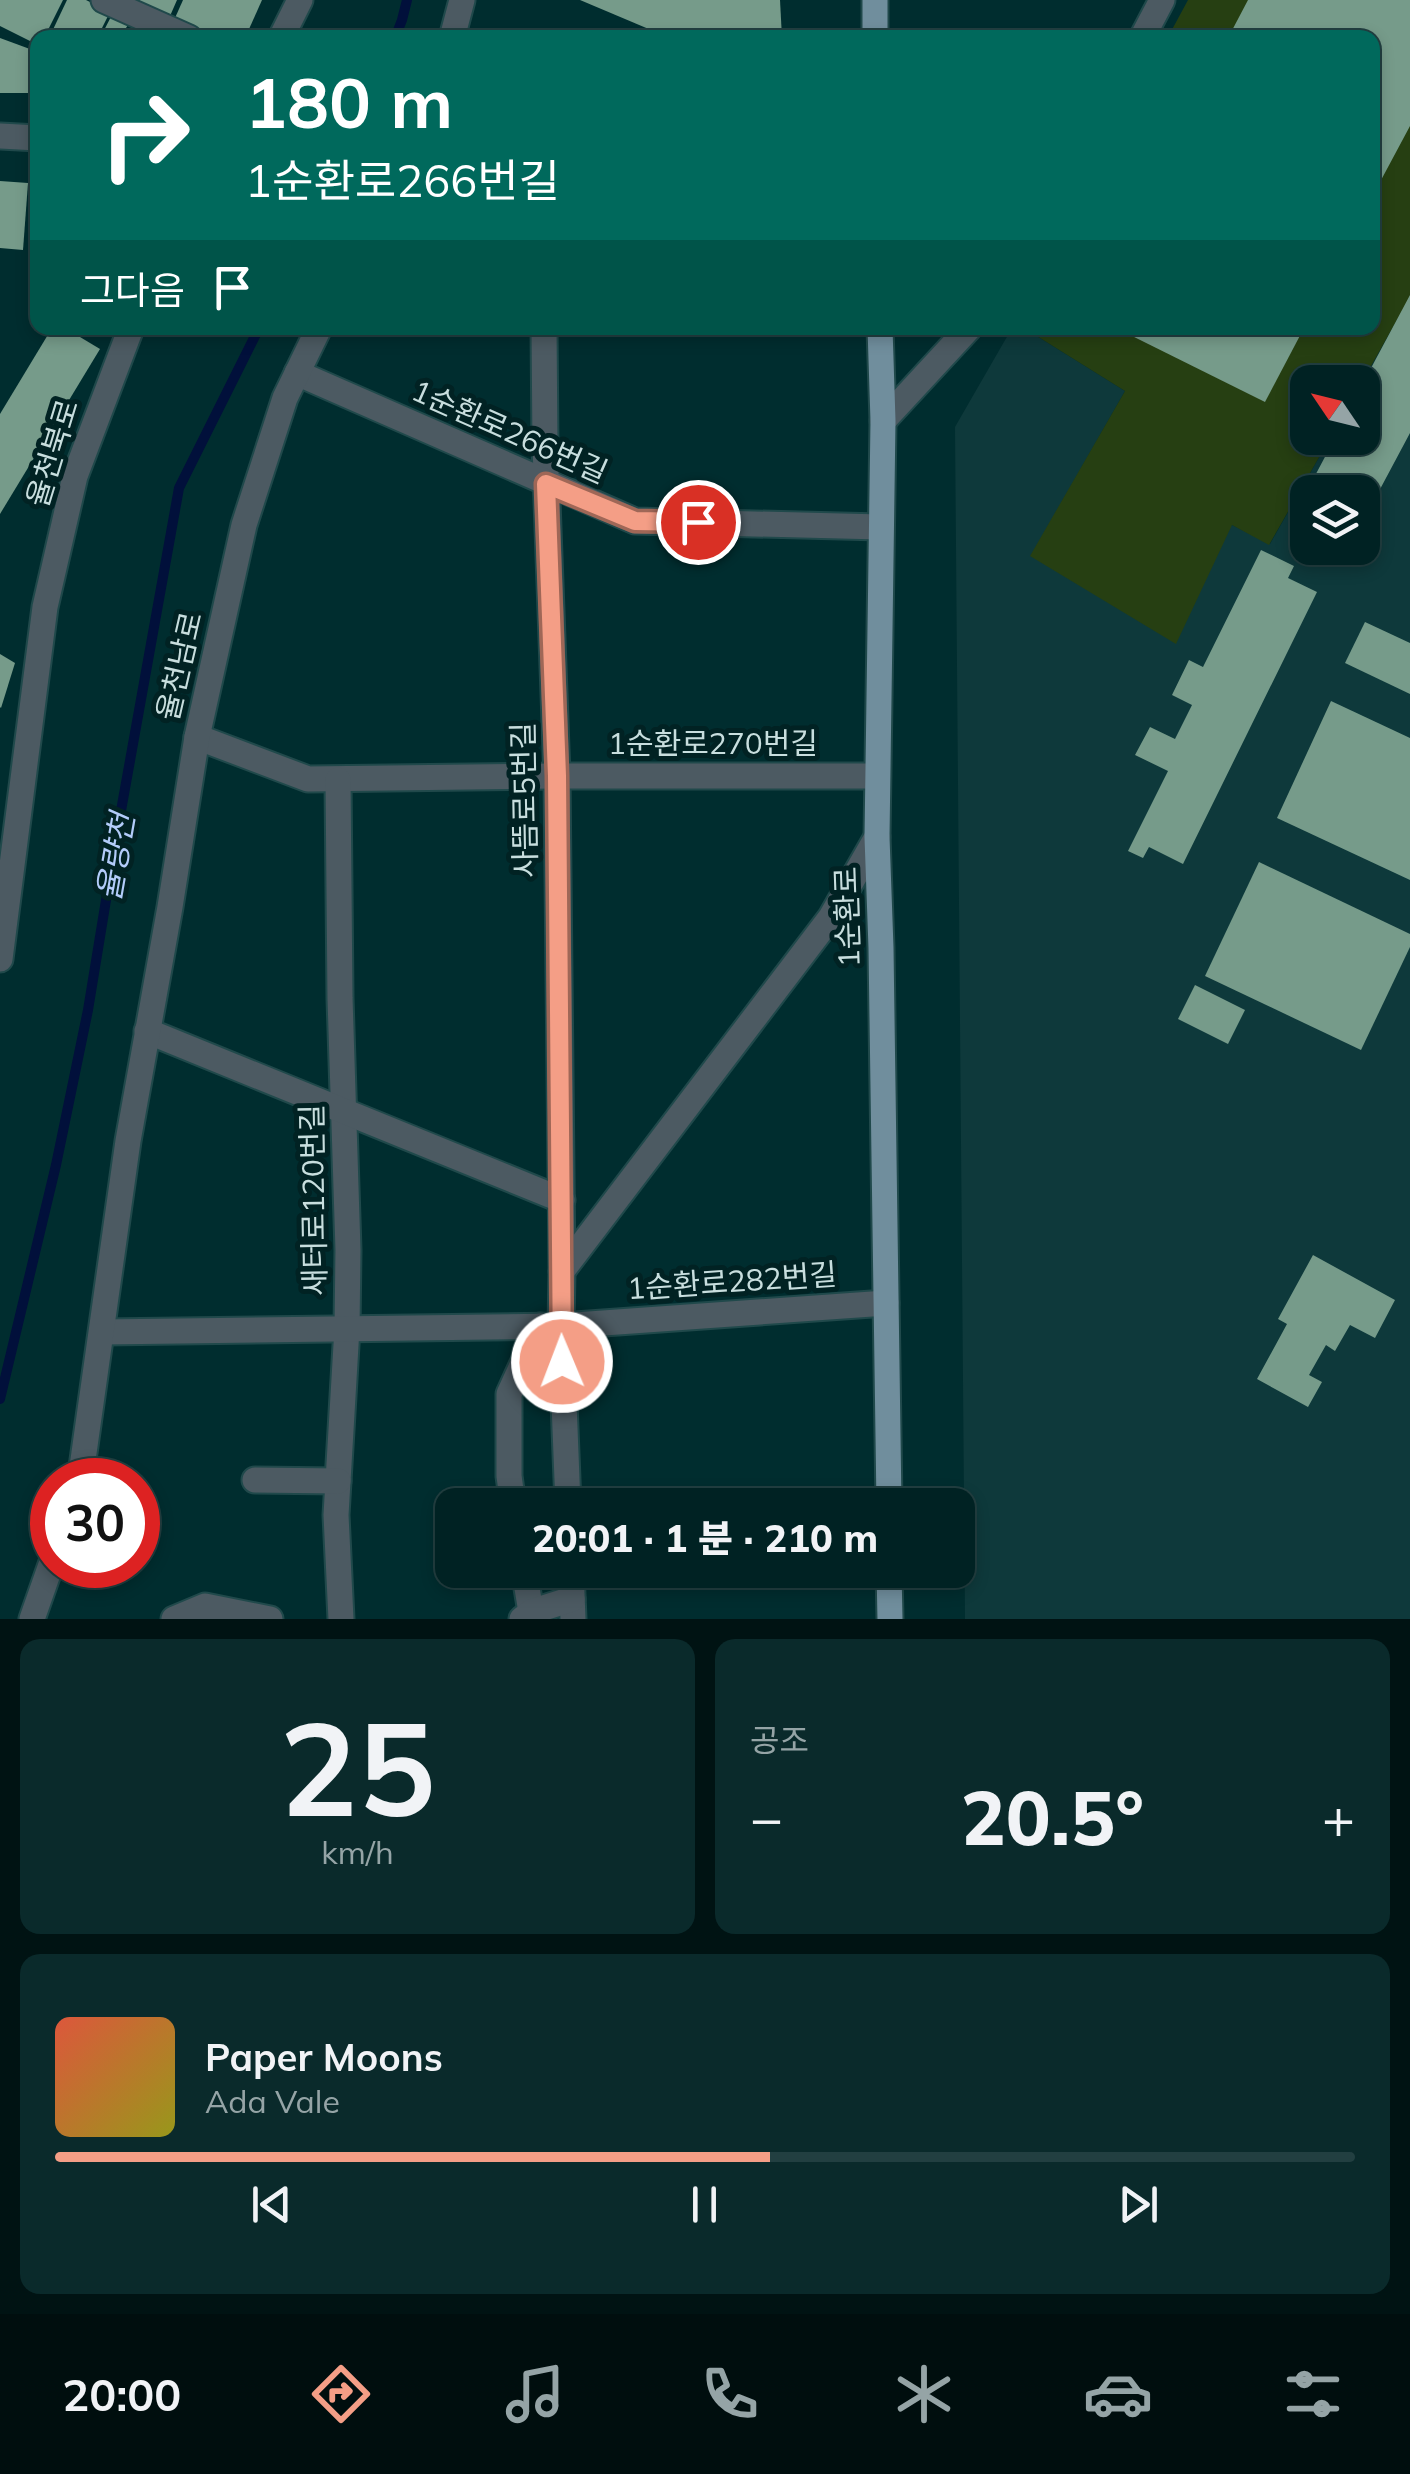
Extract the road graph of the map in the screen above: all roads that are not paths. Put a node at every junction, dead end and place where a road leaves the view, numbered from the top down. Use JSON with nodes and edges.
{"nodes":[{"id":1,"x":104,"y":0,"type":"edge"},
{"id":2,"x":300,"y":0,"type":"edge"},
{"id":3,"x":462,"y":0,"type":"edge"},
{"id":4,"x":875,"y":0,"type":"edge"},
{"id":5,"x":1162,"y":0,"type":"edge"},
{"id":6,"x":170,"y":30,"type":"edge"},
{"id":7,"x":285,"y":30,"type":"edge"},
{"id":8,"x":454,"y":30,"type":"edge"},
{"id":9,"x":875,"y":30,"type":"edge"},
{"id":10,"x":1146,"y":30,"type":"edge"},
{"id":11,"x":0,"y":136,"type":"edge"},
{"id":12,"x":30,"y":138,"type":"edge"},
{"id":13,"x":128,"y":335,"type":"edge"},
{"id":14,"x":316,"y":335,"type":"edge"},
{"id":15,"x":544,"y":335,"type":"edge"},
{"id":16,"x":880,"y":335,"type":"edge"},
{"id":17,"x":963,"y":335,"type":"edge"},
{"id":18,"x":298,"y":373,"type":"junction"},
{"id":19,"x":882,"y":421,"type":"junction"},
{"id":20,"x":546,"y":484,"type":"junction"},
{"id":21,"x":881,"y":527,"type":"junction"},
{"id":22,"x":196,"y":737,"type":"junction"},
{"id":23,"x":557,"y":776,"type":"junction"},
{"id":24,"x":877,"y":776,"type":"junction"},
{"id":25,"x":338,"y":780,"type":"junction"},
{"id":26,"x":8,"y":836,"type":"edge"},
{"id":27,"x":877,"y":837,"type":"junction"},
{"id":28,"x":0,"y":958,"type":"edge"},
{"id":29,"x":147,"y":1031,"type":"junction"},
{"id":30,"x":344,"y":1112,"type":"junction"},
{"id":31,"x":562,"y":1200,"type":"junction"},
{"id":32,"x":562,"y":1270,"type":"junction"},
{"id":33,"x":886,"y":1303,"type":"junction"},
{"id":34,"x":551,"y":1326,"type":"junction"},
{"id":35,"x":347,"y":1328,"type":"junction"},
{"id":36,"x":102,"y":1332,"type":"junction"},
{"id":37,"x":82,"y":1458,"type":"edge"},
{"id":38,"x":255,"y":1480,"type":"dead end"},
{"id":39,"x":338,"y":1481,"type":"junction"},
{"id":40,"x":510,"y":1488,"type":"edge"},
{"id":41,"x":566,"y":1488,"type":"edge"},
{"id":42,"x":888,"y":1488,"type":"edge"},
{"id":43,"x":43,"y":1588,"type":"edge"},
{"id":44,"x":525,"y":1588,"type":"edge"},
{"id":45,"x":889,"y":1588,"type":"edge"},
{"id":46,"x":573,"y":1609,"type":"edge"},
{"id":47,"x":527,"y":1615,"type":"edge"},
{"id":48,"x":32,"y":1619,"type":"edge"},
{"id":49,"x":174,"y":1619,"type":"edge"},
{"id":50,"x":270,"y":1619,"type":"edge"},
{"id":51,"x":341,"y":1619,"type":"edge"},
{"id":52,"x":890,"y":1619,"type":"edge"}],
"edges":[{"from":1,"to":6,"type":"street"},
{"from":2,"to":7,"type":"street"},
{"from":3,"to":8,"type":"street"},
{"from":4,"to":9,"type":"main road"},
{"from":5,"to":10,"type":"street"},
{"from":11,"to":12,"type":"street"},
{"from":13,"to":26,"type":"street","name":"율천북로"},
{"from":14,"to":18,"type":"street","name":"율천남로"},
{"from":15,"to":20,"type":"street","name":"사뜸로5번길"},
{"from":16,"to":19,"type":"main road","name":"1순환로"},
{"from":17,"to":19,"type":"street"},
{"from":18,"to":20,"type":"street","name":"1순환로266번길"},
{"from":18,"to":22,"type":"street","name":"율천남로"},
{"from":19,"to":21,"type":"main road","name":"1순환로"},
{"from":20,"to":21,"type":"street","name":"1순환로266번길"},
{"from":20,"to":23,"type":"street","name":"사뜸로5번길"},
{"from":21,"to":24,"type":"main road","name":"1순환로"},
{"from":22,"to":25,"type":"street","name":"1순환로270번길"},
{"from":22,"to":29,"type":"street","name":"율천남로"},
{"from":23,"to":24,"type":"street","name":"1순환로270번길"},
{"from":23,"to":25,"type":"street","name":"1순환로270번길"},
{"from":23,"to":31,"type":"street","name":"사뜸로5번길"},
{"from":24,"to":27,"type":"main road","name":"1순환로"},
{"from":25,"to":30,"type":"street","name":"새터로120번길"},
{"from":26,"to":28,"type":"street","name":"율천북로"},
{"from":27,"to":32,"type":"street"},
{"from":27,"to":33,"type":"main road","name":"1순환로"},
{"from":29,"to":30,"type":"street"},
{"from":29,"to":36,"type":"street","name":"율천남로"},
{"from":30,"to":31,"type":"street"},
{"from":30,"to":35,"type":"street","name":"새터로120번길"},
{"from":31,"to":32,"type":"street","name":"사뜸로5번길"},
{"from":32,"to":34,"type":"street","name":"사뜸로5번길"},
{"from":33,"to":34,"type":"street","name":"1순환로282번길"},
{"from":33,"to":42,"type":"main road","name":"1순환로"},
{"from":34,"to":35,"type":"street","name":"1순환로282번길"},
{"from":34,"to":40,"type":"street","name":"사뜸로5번길"},
{"from":34,"to":41,"type":"street","name":"사뜸로5번길"},
{"from":35,"to":36,"type":"street","name":"1순환로282번길"},
{"from":35,"to":39,"type":"street","name":"새터로120번길"},
{"from":36,"to":37,"type":"street","name":"율천남로"},
{"from":38,"to":39,"type":"street"},
{"from":39,"to":51,"type":"street","name":"새터로120번길"},
{"from":43,"to":48,"type":"street"},
{"from":44,"to":47,"type":"street"},
{"from":45,"to":52,"type":"main road"},
{"from":46,"to":47,"type":"street"},
{"from":49,"to":50,"type":"street"}]}
